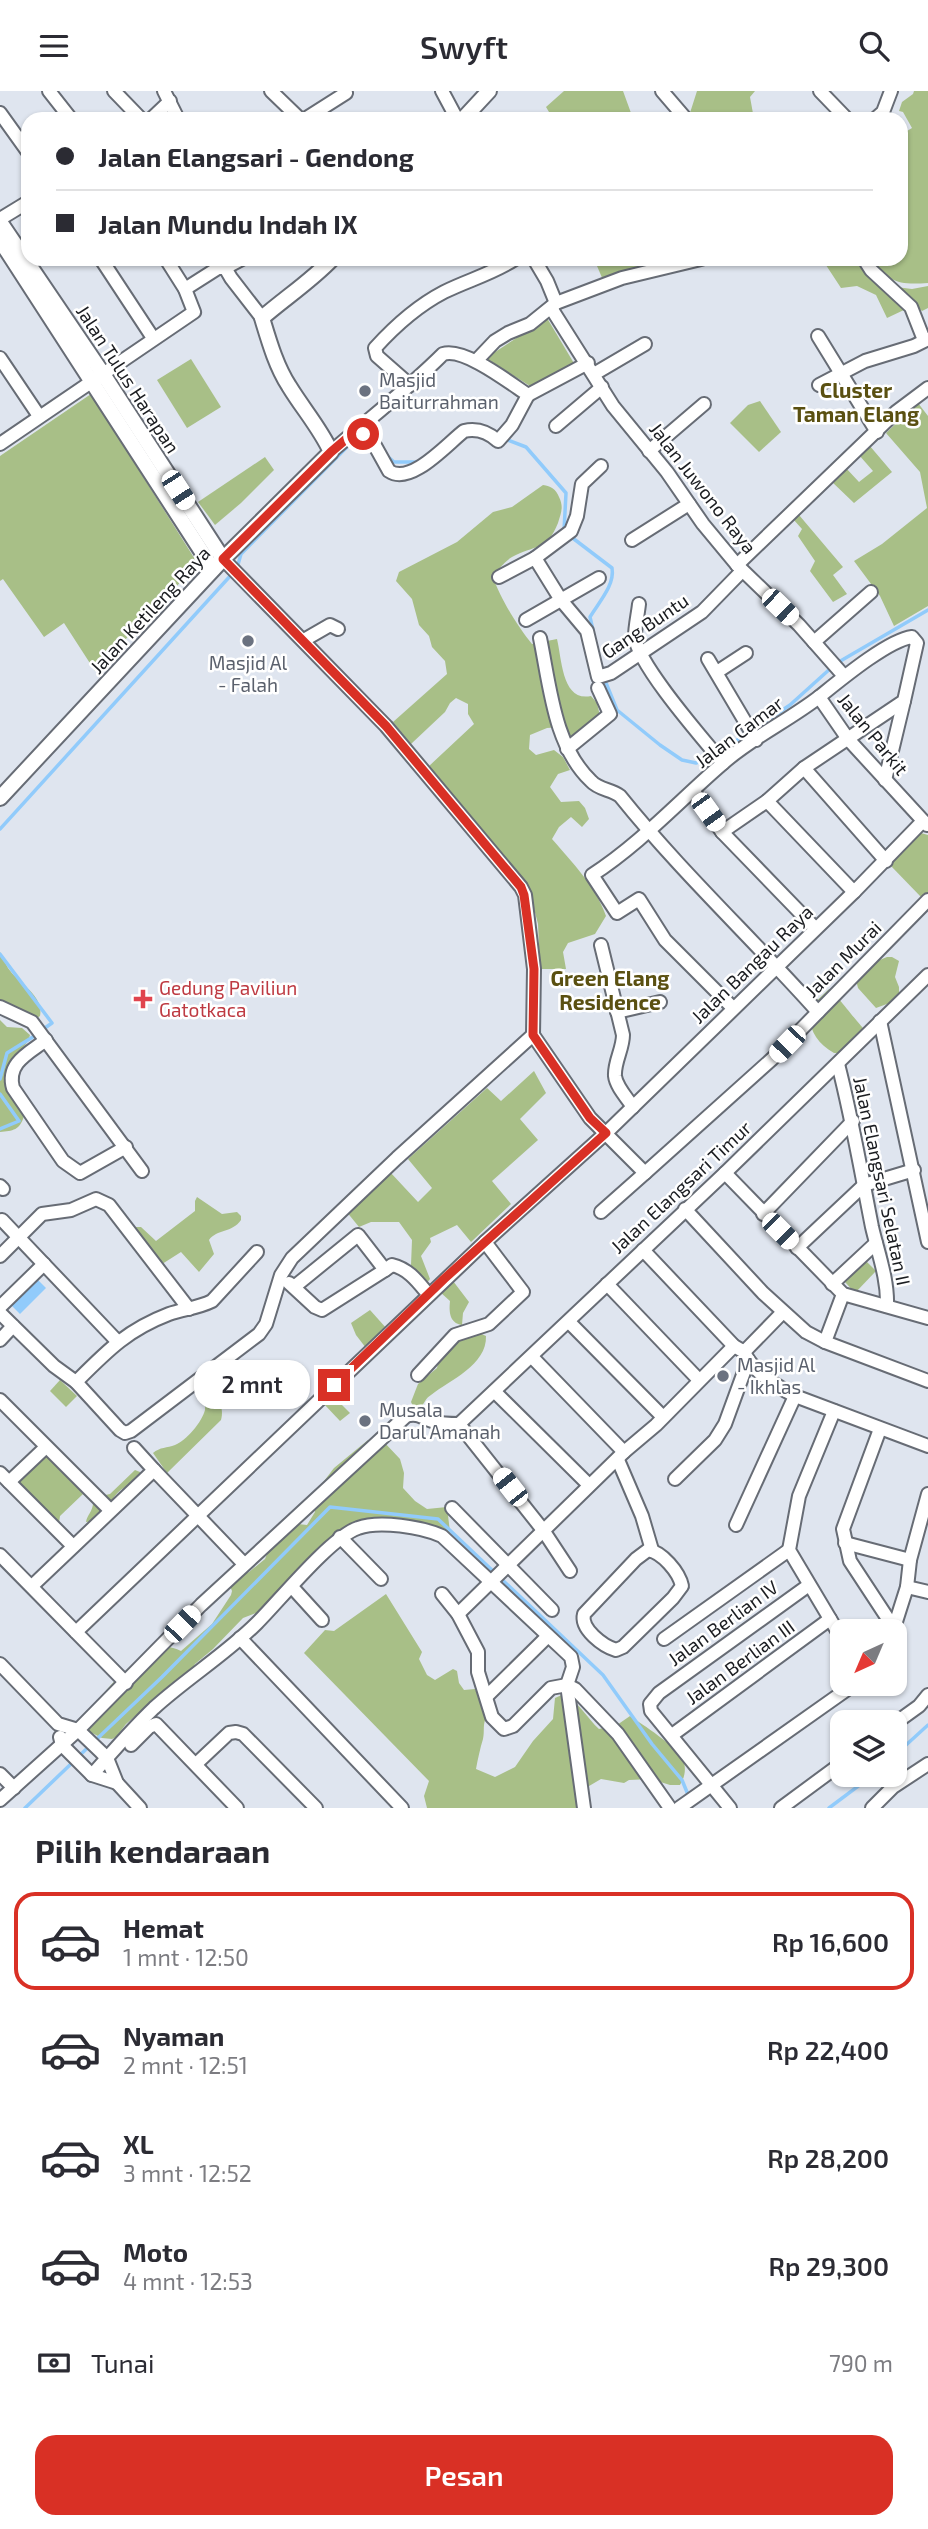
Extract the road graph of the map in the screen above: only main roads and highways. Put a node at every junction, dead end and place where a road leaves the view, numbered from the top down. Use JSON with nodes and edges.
{"nodes":[{"id":1,"x":489,"y":91,"type":"edge"},
{"id":2,"x":470,"y":112,"type":"edge"},
{"id":3,"x":0,"y":221,"type":"edge"},
{"id":4,"x":0,"y":240,"type":"edge"},
{"id":5,"x":21,"y":258,"type":"edge"},
{"id":6,"x":26,"y":266,"type":"edge"},
{"id":7,"x":325,"y":266,"type":"edge"},
{"id":8,"x":47,"y":303,"type":"junction"},
{"id":9,"x":221,"y":565,"type":"junction"},
{"id":10,"x":0,"y":798,"type":"edge"}],
"edges":[{"from":1,"to":2,"type":"main road"},
{"from":3,"to":5,"type":"main road","name":"Jalan Tulus Harapan"},
{"from":4,"to":8,"type":"main road","name":"Jalan Tulus Harapan"},
{"from":6,"to":8,"type":"main road","name":"Jalan Tulus Harapan"},
{"from":7,"to":9,"type":"main road","name":"Jalan Ketileng Raya"},
{"from":8,"to":9,"type":"main road","name":"Jalan Tulus Harapan"},
{"from":9,"to":10,"type":"main road","name":"Jalan Ketileng Raya"}]}
